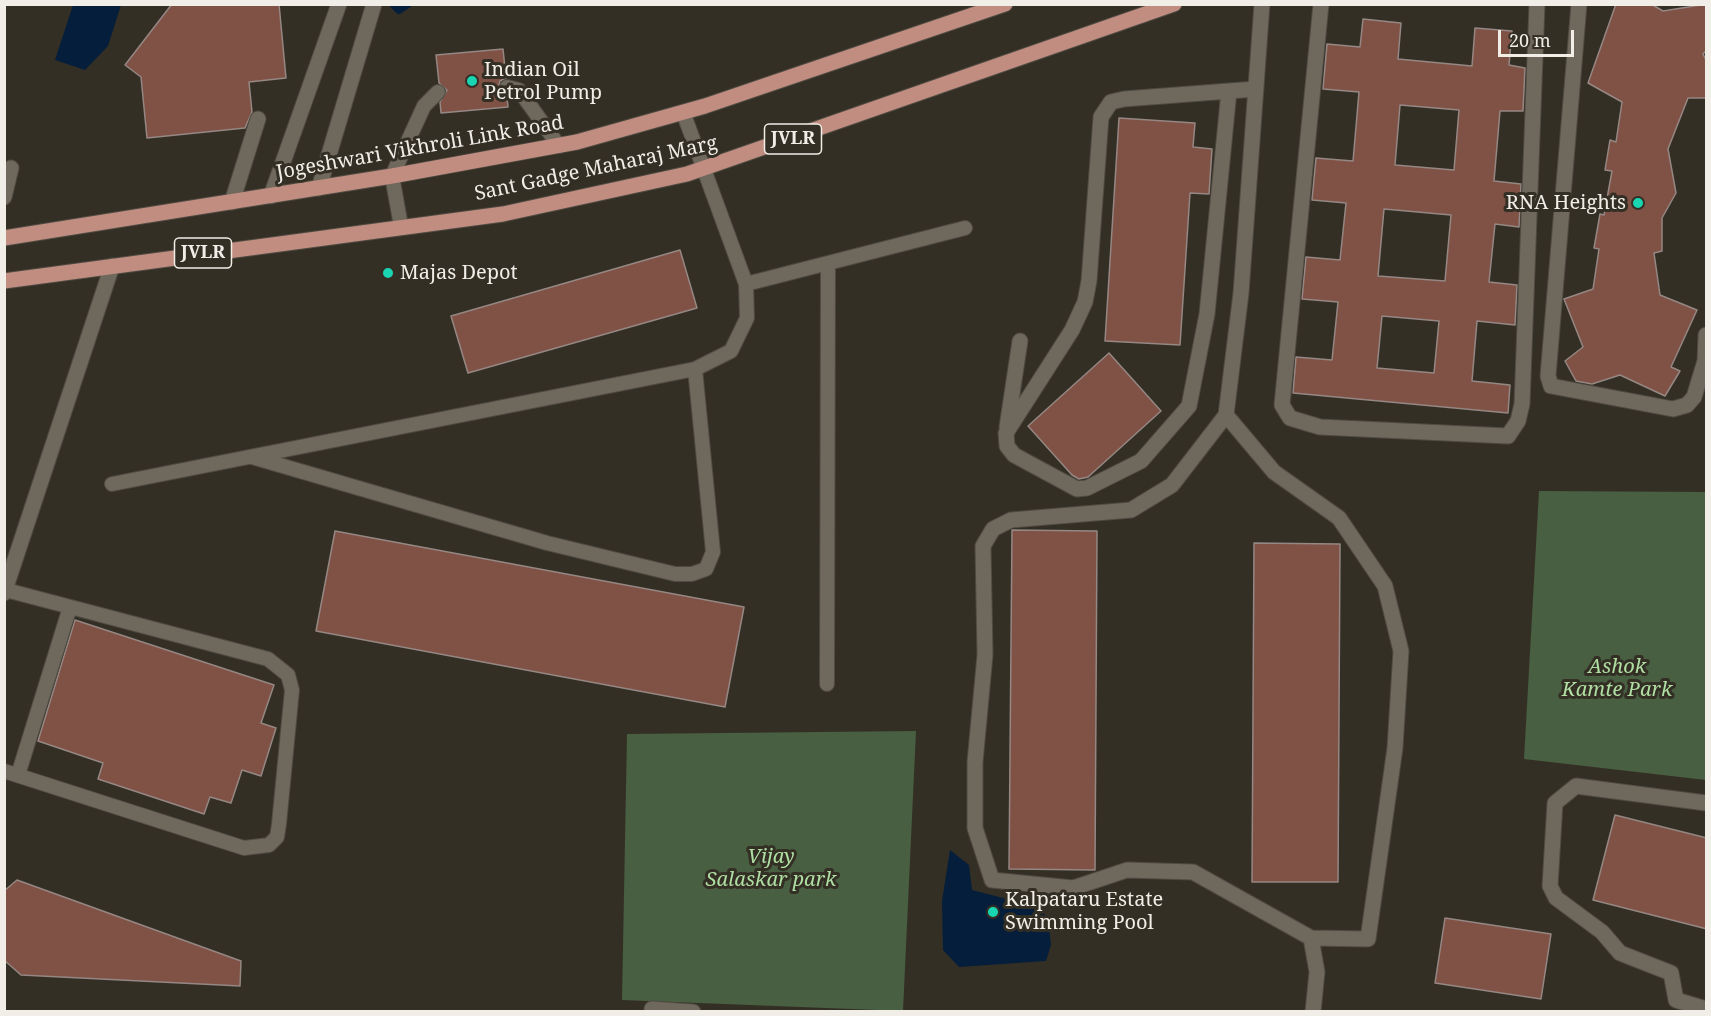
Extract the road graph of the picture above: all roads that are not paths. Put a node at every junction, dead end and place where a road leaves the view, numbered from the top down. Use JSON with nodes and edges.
{"nodes":[{"id":1,"x":339,"y":4,"type":"edge"},
{"id":2,"x":374,"y":4,"type":"edge"},
{"id":3,"x":1005,"y":4,"type":"edge"},
{"id":4,"x":1174,"y":4,"type":"edge"},
{"id":5,"x":1263,"y":4,"type":"edge"},
{"id":6,"x":1321,"y":4,"type":"edge"},
{"id":7,"x":1537,"y":4,"type":"edge"},
{"id":8,"x":1579,"y":4,"type":"edge"},
{"id":9,"x":507,"y":87,"type":"dead end"},
{"id":10,"x":1256,"y":89,"type":"junction"},
{"id":11,"x":1229,"y":91,"type":"junction"},
{"id":12,"x":438,"y":92,"type":"dead end"},
{"id":13,"x":683,"y":112,"type":"junction"},
{"id":14,"x":258,"y":119,"type":"dead end"},
{"id":15,"x":559,"y":146,"type":"junction"},
{"id":16,"x":11,"y":168,"type":"dead end"},
{"id":17,"x":705,"y":170,"type":"junction"},
{"id":18,"x":392,"y":176,"type":"junction"},
{"id":19,"x":319,"y":188,"type":"junction"},
{"id":20,"x":271,"y":196,"type":"junction"},
{"id":21,"x":4,"y":197,"type":"edge"},
{"id":22,"x":232,"y":202,"type":"junction"},
{"id":23,"x":401,"y":226,"type":"junction"},
{"id":24,"x":965,"y":228,"type":"dead end"},
{"id":25,"x":4,"y":238,"type":"edge"},
{"id":26,"x":828,"y":263,"type":"junction"},
{"id":27,"x":112,"y":266,"type":"junction"},
{"id":28,"x":4,"y":281,"type":"edge"},
{"id":29,"x":746,"y":284,"type":"junction"},
{"id":30,"x":1707,"y":335,"type":"edge"},
{"id":31,"x":1020,"y":341,"type":"dead end"},
{"id":32,"x":695,"y":369,"type":"junction"},
{"id":33,"x":1226,"y":415,"type":"junction"},
{"id":34,"x":1006,"y":433,"type":"junction"},
{"id":35,"x":250,"y":457,"type":"junction"},
{"id":36,"x":112,"y":484,"type":"dead end"},
{"id":37,"x":5,"y":592,"type":"edge"},
{"id":38,"x":70,"y":607,"type":"junction"},
{"id":39,"x":827,"y":684,"type":"dead end"},
{"id":40,"x":11,"y":773,"type":"edge"},
{"id":41,"x":1707,"y":803,"type":"edge"},
{"id":42,"x":1311,"y":938,"type":"junction"},
{"id":43,"x":1675,"y":1006,"type":"edge"},
{"id":44,"x":652,"y":1009,"type":"dead end"},
{"id":45,"x":1707,"y":1009,"type":"edge"},
{"id":46,"x":693,"y":1011,"type":"edge"},
{"id":47,"x":1313,"y":1011,"type":"edge"}],
"edges":[{"from":1,"to":20,"type":"street"},
{"from":2,"to":19,"type":"street"},
{"from":3,"to":13,"type":"main road","name":"Jogeshwari Vikhroli Link Road","number":"JVLR"},
{"from":4,"to":17,"type":"main road","name":"Sant Gadge Maharaj Marg","number":"JVLR"},
{"from":5,"to":10,"type":"street"},
{"from":6,"to":7,"type":"street"},
{"from":8,"to":30,"type":"street"},
{"from":9,"to":15,"type":"lane"},
{"from":10,"to":11,"type":"street"},
{"from":10,"to":33,"type":"street"},
{"from":11,"to":34,"type":"street"},
{"from":11,"to":34,"type":"street"},
{"from":12,"to":18,"type":"lane"},
{"from":13,"to":15,"type":"main road","name":"Jogeshwari Vikhroli Link Road","number":"JVLR"},
{"from":13,"to":17,"type":"lane"},
{"from":14,"to":22,"type":"street"},
{"from":15,"to":18,"type":"main road","name":"Jogeshwari Vikhroli Link Road","number":"JVLR"},
{"from":16,"to":21,"type":"street"},
{"from":17,"to":23,"type":"main road","name":"Sant Gadge Maharaj Marg","number":"JVLR"},
{"from":17,"to":29,"type":"lane"},
{"from":18,"to":19,"type":"main road","name":"Jogeshwari Vikhroli Link Road","number":"JVLR"},
{"from":18,"to":23,"type":"lane"},
{"from":19,"to":20,"type":"main road","name":"Jogeshwari Vikhroli Link Road","number":"JVLR"},
{"from":20,"to":22,"type":"main road","name":"Jogeshwari Vikhroli Link Road","number":"JVLR"},
{"from":22,"to":25,"type":"main road","name":"Jogeshwari Vikhroli Link Road","number":"JVLR"},
{"from":23,"to":27,"type":"main road","name":"Sant Gadge Maharaj Marg","number":"JVLR"},
{"from":24,"to":26,"type":"lane"},
{"from":26,"to":29,"type":"lane"},
{"from":26,"to":39,"type":"lane"},
{"from":27,"to":28,"type":"main road","name":"Sant Gadge Maharaj Marg","number":"JVLR"},
{"from":27,"to":37,"type":"street"},
{"from":29,"to":32,"type":"lane"},
{"from":31,"to":34,"type":"street"},
{"from":32,"to":35,"type":"lane"},
{"from":32,"to":35,"type":"lane"},
{"from":33,"to":42,"type":"street"},
{"from":33,"to":42,"type":"street"},
{"from":35,"to":36,"type":"lane"},
{"from":37,"to":38,"type":"lane"},
{"from":38,"to":40,"type":"lane"},
{"from":38,"to":40,"type":"lane"},
{"from":41,"to":43,"type":"street"},
{"from":42,"to":47,"type":"street"},
{"from":43,"to":45,"type":"street"},
{"from":44,"to":46,"type":"street"}]}
